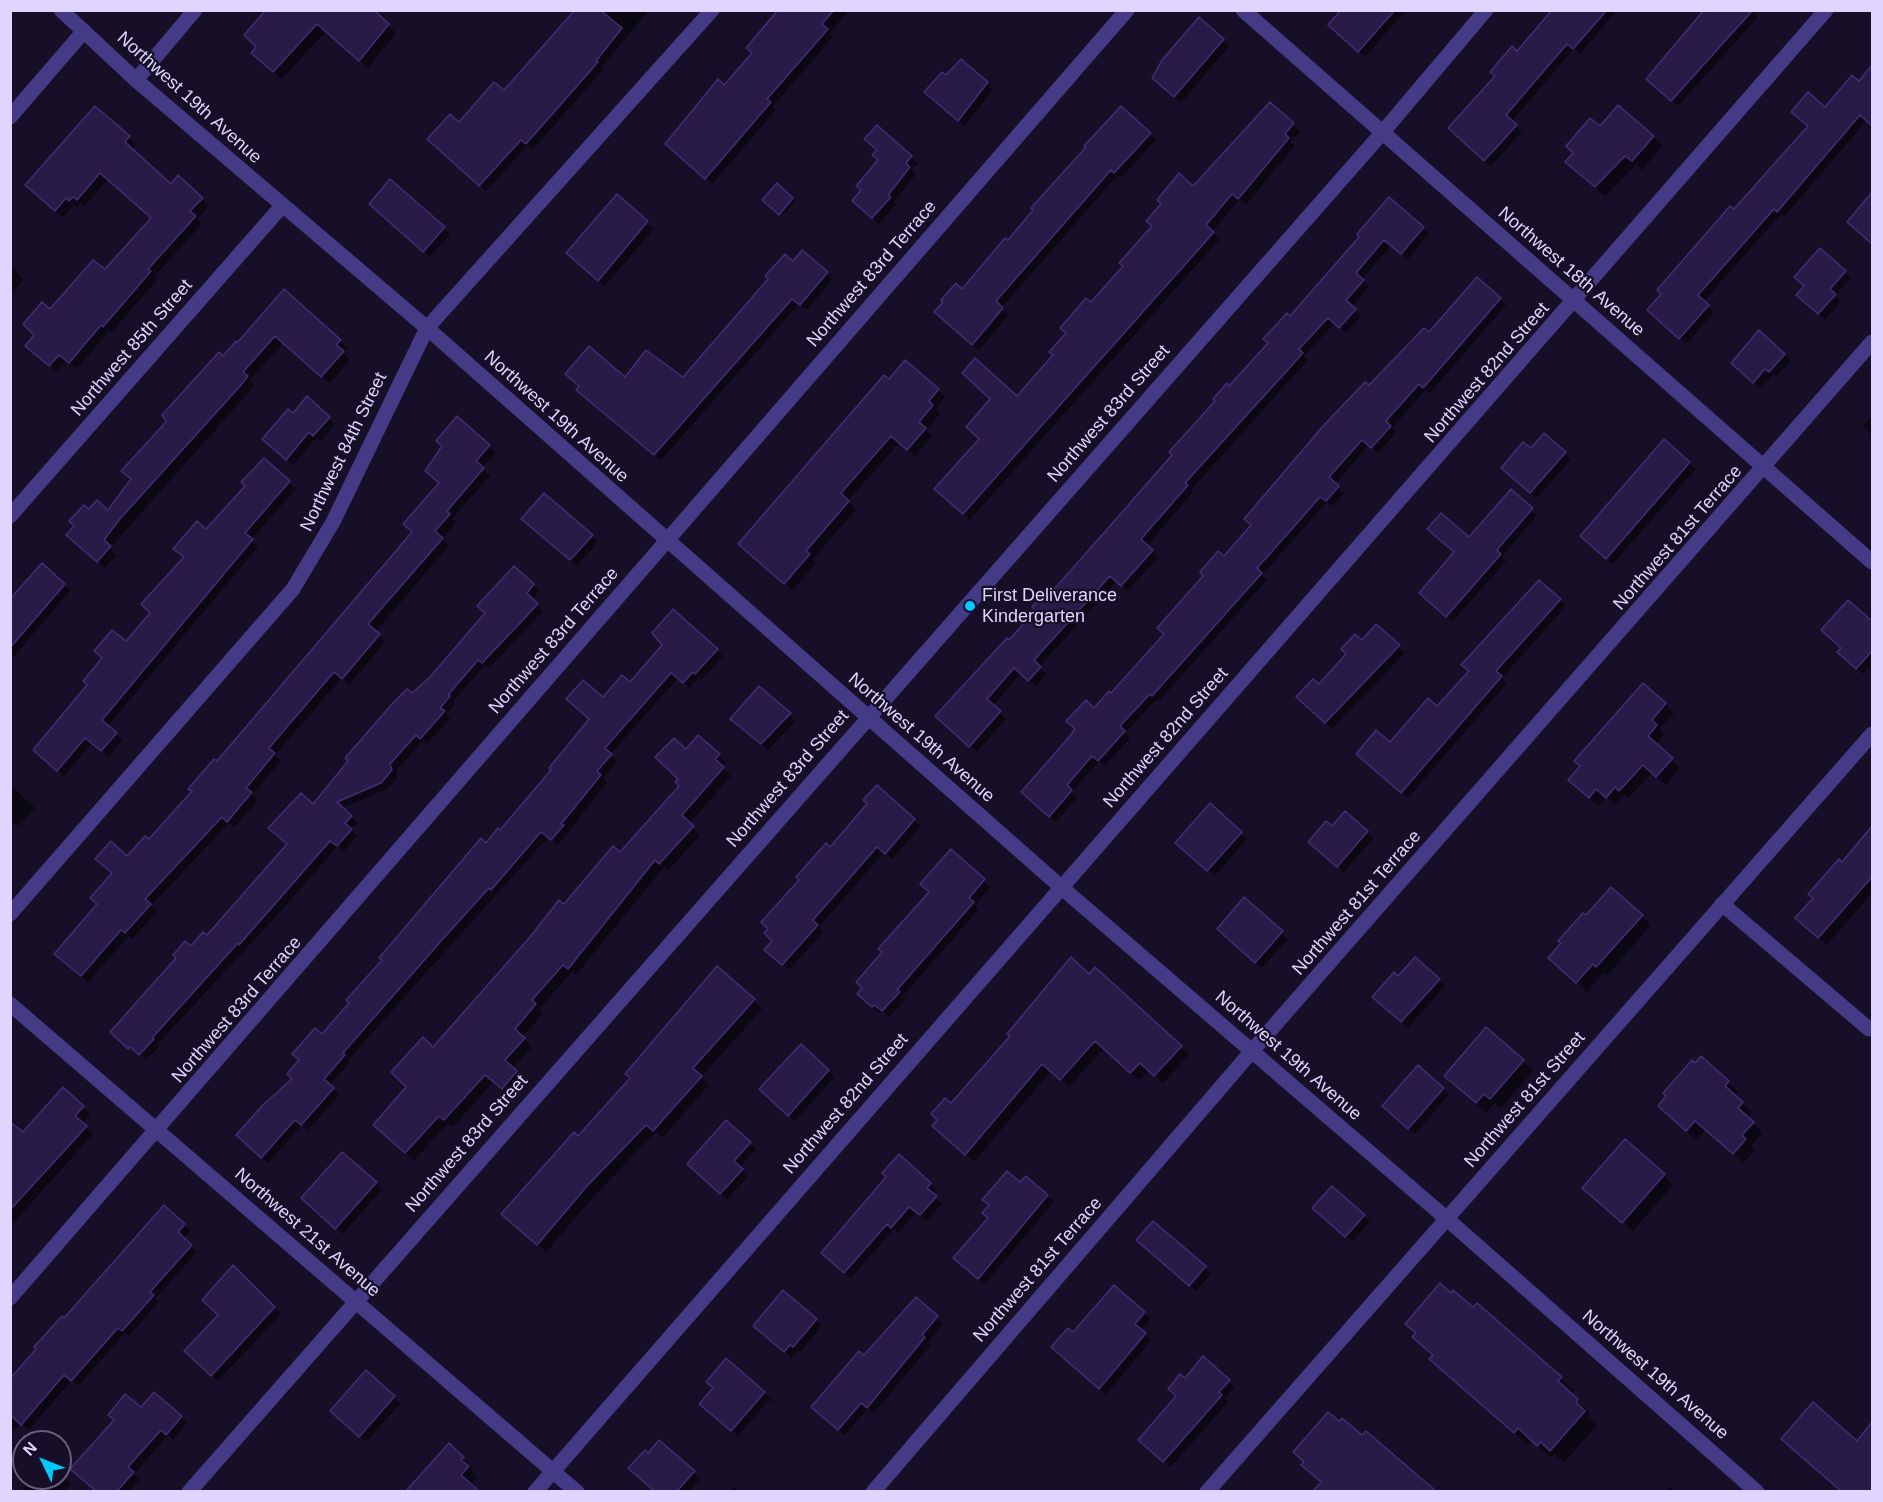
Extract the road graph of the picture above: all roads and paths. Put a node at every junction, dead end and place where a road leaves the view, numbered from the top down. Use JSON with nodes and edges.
{"nodes":[{"id":1,"x":61,"y":10,"type":"edge"},
{"id":2,"x":195,"y":10,"type":"edge"},
{"id":3,"x":712,"y":10,"type":"edge"},
{"id":4,"x":1127,"y":10,"type":"edge"},
{"id":5,"x":1243,"y":10,"type":"edge"},
{"id":6,"x":1486,"y":10,"type":"edge"},
{"id":7,"x":1826,"y":10,"type":"edge"},
{"id":8,"x":84,"y":30,"type":"junction"},
{"id":9,"x":136,"y":80,"type":"junction"},
{"id":10,"x":10,"y":117,"type":"edge"},
{"id":11,"x":1382,"y":133,"type":"junction"},
{"id":12,"x":282,"y":206,"type":"junction"},
{"id":13,"x":1575,"y":302,"type":"junction"},
{"id":14,"x":426,"y":328,"type":"junction"},
{"id":15,"x":1872,"y":342,"type":"edge"},
{"id":16,"x":1765,"y":467,"type":"junction"},
{"id":17,"x":10,"y":516,"type":"edge"},
{"id":18,"x":666,"y":541,"type":"junction"},
{"id":19,"x":1872,"y":562,"type":"edge"},
{"id":20,"x":868,"y":717,"type":"junction"},
{"id":21,"x":1872,"y":734,"type":"edge"},
{"id":22,"x":1061,"y":887,"type":"junction"},
{"id":23,"x":1722,"y":904,"type":"junction"},
{"id":24,"x":10,"y":914,"type":"edge"},
{"id":25,"x":10,"y":1004,"type":"edge"},
{"id":26,"x":1869,"y":1029,"type":"dead end"},
{"id":27,"x":1252,"y":1051,"type":"junction"},
{"id":28,"x":158,"y":1130,"type":"junction"},
{"id":29,"x":1447,"y":1219,"type":"junction"},
{"id":30,"x":10,"y":1298,"type":"edge"},
{"id":31,"x":356,"y":1300,"type":"junction"},
{"id":32,"x":553,"y":1471,"type":"junction"},
{"id":33,"x":189,"y":1491,"type":"edge"},
{"id":34,"x":535,"y":1491,"type":"edge"},
{"id":35,"x":577,"y":1491,"type":"edge"},
{"id":36,"x":873,"y":1491,"type":"edge"},
{"id":37,"x":1208,"y":1491,"type":"edge"},
{"id":38,"x":1757,"y":1491,"type":"edge"}],
"edges":[{"from":1,"to":8,"type":"street","name":"Northwest 19th Avenue"},
{"from":2,"to":9,"type":"street"},
{"from":3,"to":14,"type":"street","name":"Northwest 84th Street"},
{"from":4,"to":18,"type":"street","name":"Northwest 83rd Terrace"},
{"from":5,"to":11,"type":"street","name":"Northwest 18th Avenue"},
{"from":6,"to":11,"type":"street","name":"Northwest 83rd Street"},
{"from":7,"to":13,"type":"street","name":"Northwest 82nd Street"},
{"from":8,"to":9,"type":"street","name":"Northwest 19th Avenue"},
{"from":8,"to":10,"type":"street"},
{"from":9,"to":12,"type":"street","name":"Northwest 19th Avenue"},
{"from":11,"to":13,"type":"street","name":"Northwest 18th Avenue"},
{"from":11,"to":20,"type":"street","name":"Northwest 83rd Street"},
{"from":12,"to":14,"type":"street","name":"Northwest 19th Avenue"},
{"from":12,"to":17,"type":"street","name":"Northwest 85th Street"},
{"from":13,"to":16,"type":"street","name":"Northwest 18th Avenue"},
{"from":13,"to":22,"type":"street","name":"Northwest 82nd Street"},
{"from":14,"to":18,"type":"street","name":"Northwest 19th Avenue"},
{"from":14,"to":24,"type":"street","name":"Northwest 84th Street"},
{"from":15,"to":16,"type":"street","name":"Northwest 81st Terrace"},
{"from":16,"to":19,"type":"street","name":"Northwest 18th Avenue"},
{"from":16,"to":27,"type":"street","name":"Northwest 81st Terrace"},
{"from":18,"to":20,"type":"street","name":"Northwest 19th Avenue"},
{"from":18,"to":28,"type":"street","name":"Northwest 83rd Terrace"},
{"from":20,"to":22,"type":"street","name":"Northwest 19th Avenue"},
{"from":20,"to":31,"type":"street","name":"Northwest 83rd Street"},
{"from":21,"to":23,"type":"street","name":"Northwest 81st Street"},
{"from":22,"to":27,"type":"street","name":"Northwest 19th Avenue"},
{"from":22,"to":32,"type":"street","name":"Northwest 82nd Street"},
{"from":23,"to":26,"type":"street"},
{"from":23,"to":29,"type":"street","name":"Northwest 81st Street"},
{"from":25,"to":28,"type":"street","name":"Northwest 21st Avenue"},
{"from":27,"to":29,"type":"street","name":"Northwest 19th Avenue"},
{"from":27,"to":36,"type":"street","name":"Northwest 81st Terrace"},
{"from":28,"to":30,"type":"street","name":"Northwest 83rd Terrace"},
{"from":28,"to":31,"type":"street","name":"Northwest 21st Avenue"},
{"from":29,"to":37,"type":"street","name":"Northwest 81st Street"},
{"from":29,"to":38,"type":"street","name":"Northwest 19th Avenue"},
{"from":31,"to":32,"type":"street","name":"Northwest 21st Avenue"},
{"from":31,"to":33,"type":"street","name":"Northwest 83rd Street"},
{"from":32,"to":34,"type":"street","name":"Northwest 82nd Street"},
{"from":32,"to":35,"type":"street","name":"Northwest 21st Avenue"}]}
